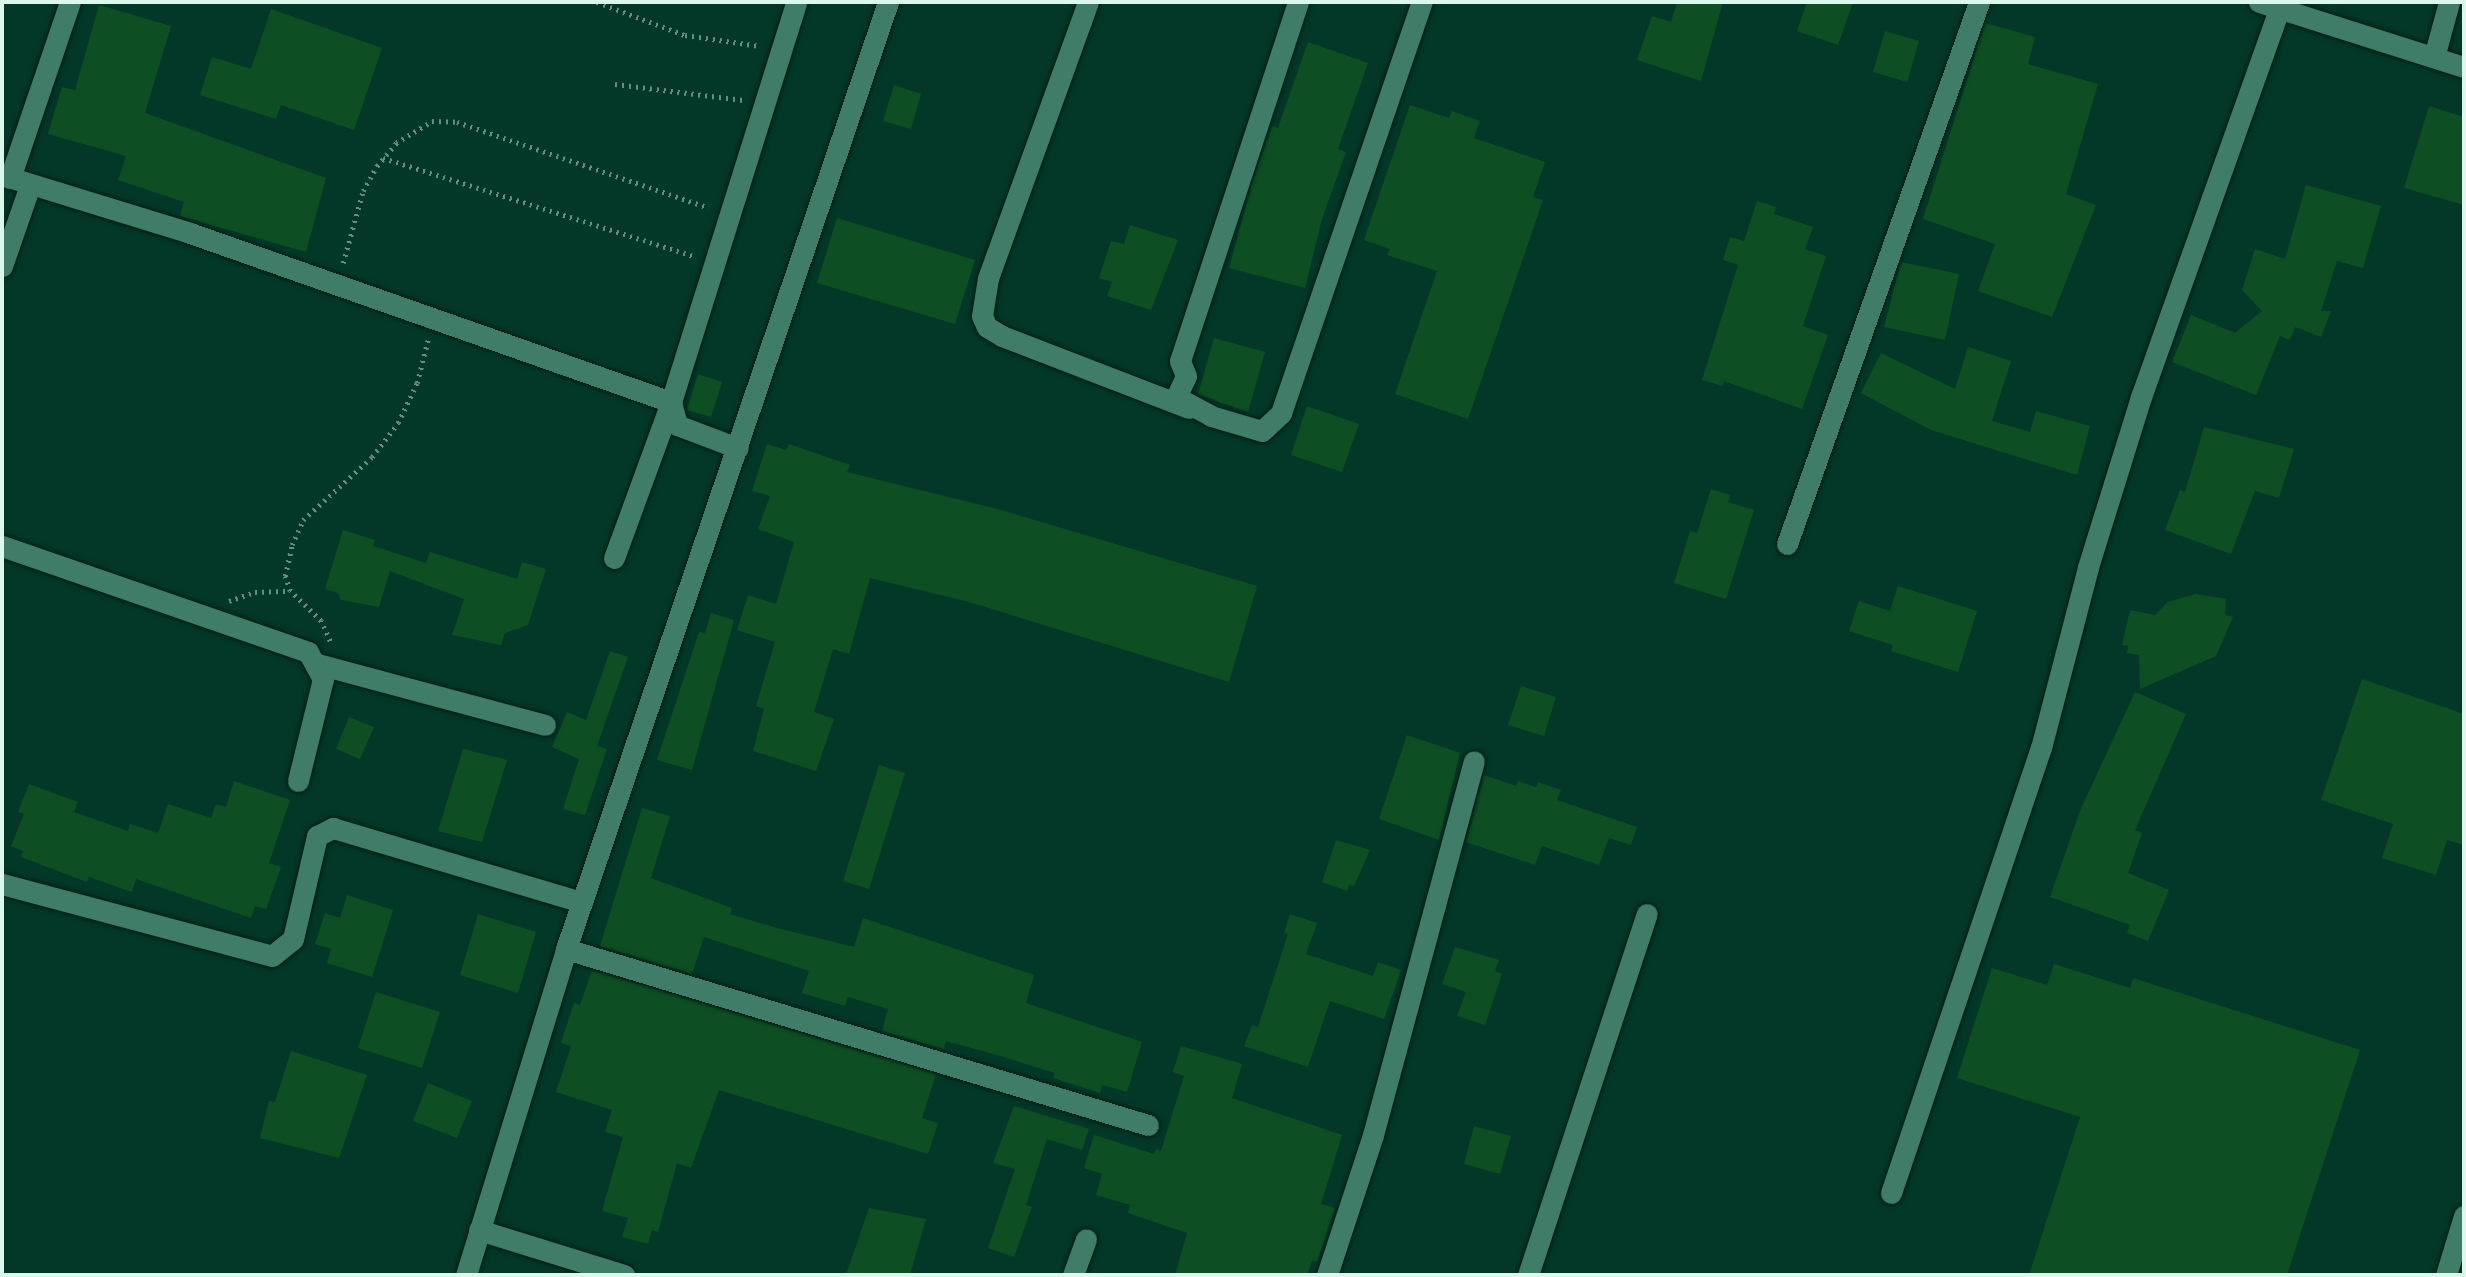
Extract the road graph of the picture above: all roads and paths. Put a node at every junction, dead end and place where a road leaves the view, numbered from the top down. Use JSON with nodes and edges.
{"nodes":[{"id":1,"x":70,"y":2,"type":"edge"},
{"id":2,"x":597,"y":2,"type":"edge"},
{"id":3,"x":796,"y":2,"type":"edge"},
{"id":4,"x":888,"y":2,"type":"edge"},
{"id":5,"x":1088,"y":2,"type":"edge"},
{"id":6,"x":1298,"y":2,"type":"edge"},
{"id":7,"x":1422,"y":2,"type":"edge"},
{"id":8,"x":1979,"y":2,"type":"edge"},
{"id":9,"x":2259,"y":2,"type":"edge"},
{"id":10,"x":2449,"y":2,"type":"edge"},
{"id":11,"x":2279,"y":9,"type":"junction"},
{"id":12,"x":781,"y":49,"type":"junction"},
{"id":13,"x":2434,"y":57,"type":"junction"},
{"id":14,"x":2464,"y":67,"type":"edge"},
{"id":15,"x":615,"y":84,"type":"dead end"},
{"id":16,"x":765,"y":103,"type":"junction"},
{"id":17,"x":383,"y":158,"type":"junction"},
{"id":18,"x":6,"y":176,"type":"edge"},
{"id":19,"x":30,"y":185,"type":"junction"},
{"id":20,"x":729,"y":215,"type":"junction"},
{"id":21,"x":715,"y":263,"type":"junction"},
{"id":22,"x":2,"y":266,"type":"edge"},
{"id":23,"x":338,"y":285,"type":"junction"},
{"id":24,"x":433,"y":318,"type":"junction"},
{"id":25,"x":671,"y":402,"type":"junction"},
{"id":26,"x":1211,"y":416,"type":"junction"},
{"id":27,"x":738,"y":448,"type":"junction"},
{"id":28,"x":1787,"y":544,"type":"dead end"},
{"id":29,"x":2,"y":546,"type":"edge"},
{"id":30,"x":614,"y":558,"type":"dead end"},
{"id":31,"x":290,"y":591,"type":"junction"},
{"id":32,"x":208,"y":619,"type":"junction"},
{"id":33,"x":326,"y":666,"type":"junction"},
{"id":34,"x":545,"y":725,"type":"dead end"},
{"id":35,"x":1474,"y":761,"type":"dead end"},
{"id":36,"x":298,"y":781,"type":"dead end"},
{"id":37,"x":2,"y":884,"type":"edge"},
{"id":38,"x":582,"y":902,"type":"junction"},
{"id":39,"x":1647,"y":914,"type":"dead end"},
{"id":40,"x":566,"y":949,"type":"junction"},
{"id":41,"x":1148,"y":1125,"type":"dead end"},
{"id":42,"x":1891,"y":1193,"type":"dead end"},
{"id":43,"x":2464,"y":1216,"type":"edge"},
{"id":44,"x":479,"y":1230,"type":"junction"},
{"id":45,"x":1086,"y":1239,"type":"dead end"},
{"id":46,"x":466,"y":1275,"type":"edge"},
{"id":47,"x":624,"y":1275,"type":"edge"},
{"id":48,"x":1073,"y":1275,"type":"edge"},
{"id":49,"x":1326,"y":1275,"type":"edge"},
{"id":50,"x":1528,"y":1275,"type":"edge"},
{"id":51,"x":2446,"y":1275,"type":"edge"}],
"edges":[{"from":1,"to":18,"type":"street"},
{"from":2,"to":12,"type":"path"},
{"from":3,"to":12,"type":"street"},
{"from":4,"to":27,"type":"street"},
{"from":5,"to":26,"type":"street"},
{"from":6,"to":26,"type":"street"},
{"from":7,"to":26,"type":"street"},
{"from":8,"to":28,"type":"street"},
{"from":9,"to":11,"type":"street"},
{"from":10,"to":13,"type":"street"},
{"from":11,"to":13,"type":"street"},
{"from":11,"to":42,"type":"street"},
{"from":12,"to":16,"type":"street"},
{"from":13,"to":14,"type":"street"},
{"from":15,"to":16,"type":"path"},
{"from":16,"to":20,"type":"street"},
{"from":17,"to":20,"type":"path"},
{"from":17,"to":21,"type":"path"},
{"from":17,"to":23,"type":"path"},
{"from":18,"to":19,"type":"street"},
{"from":19,"to":22,"type":"street"},
{"from":19,"to":23,"type":"street"},
{"from":20,"to":21,"type":"street"},
{"from":21,"to":25,"type":"street"},
{"from":23,"to":24,"type":"street"},
{"from":24,"to":25,"type":"street"},
{"from":24,"to":31,"type":"path"},
{"from":25,"to":27,"type":"street"},
{"from":25,"to":30,"type":"street"},
{"from":27,"to":38,"type":"street"},
{"from":29,"to":32,"type":"street"},
{"from":31,"to":32,"type":"path"},
{"from":31,"to":33,"type":"path"},
{"from":32,"to":33,"type":"street"},
{"from":33,"to":34,"type":"street"},
{"from":33,"to":36,"type":"street"},
{"from":35,"to":49,"type":"street"},
{"from":37,"to":38,"type":"street"},
{"from":38,"to":40,"type":"street"},
{"from":39,"to":50,"type":"street"},
{"from":40,"to":41,"type":"street"},
{"from":40,"to":44,"type":"street"},
{"from":43,"to":51,"type":"street"},
{"from":44,"to":46,"type":"street"},
{"from":44,"to":47,"type":"street"},
{"from":45,"to":48,"type":"street"}]}
